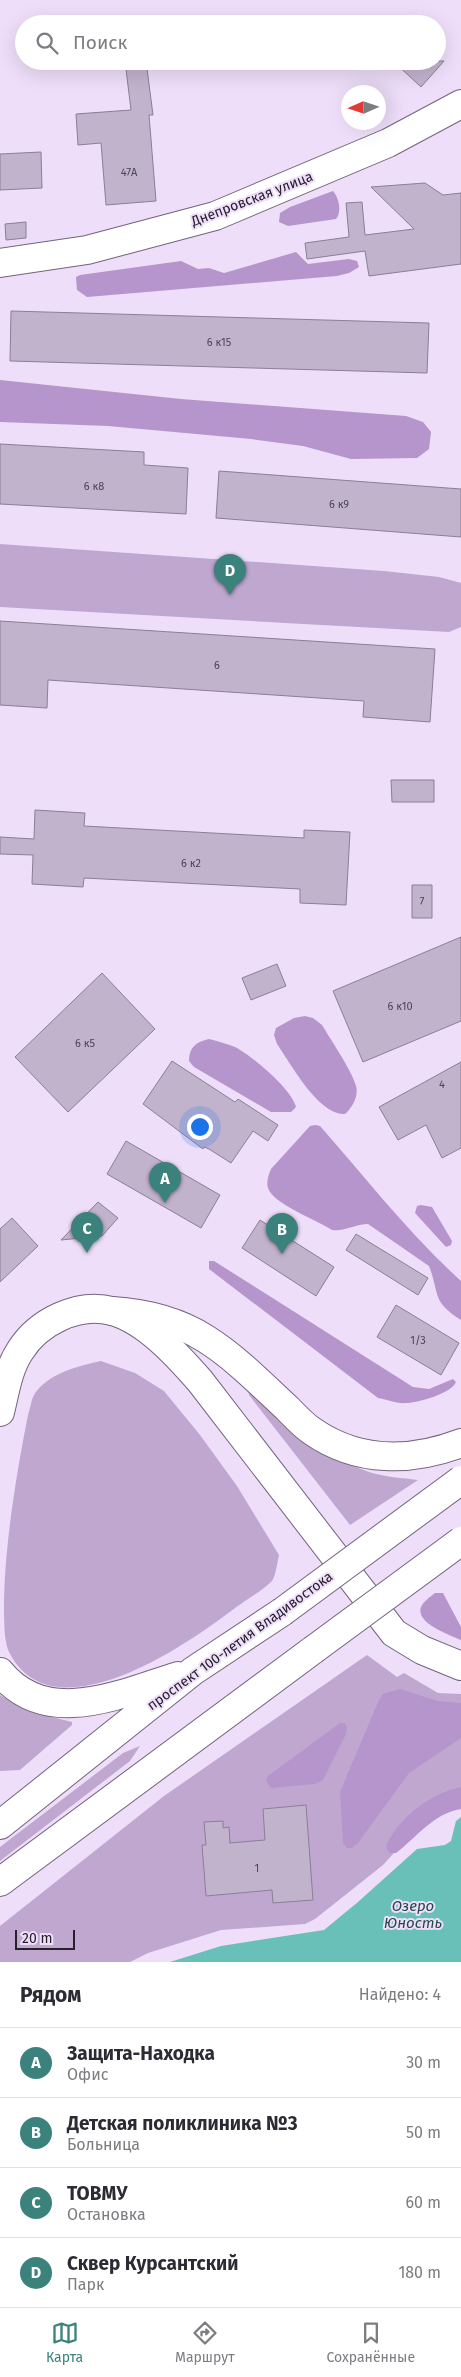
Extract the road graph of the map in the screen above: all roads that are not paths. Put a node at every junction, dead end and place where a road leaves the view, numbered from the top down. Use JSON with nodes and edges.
{"nodes":[{"id":1,"x":461,"y":104,"type":"edge"},
{"id":2,"x":0,"y":263,"type":"edge"},
{"id":3,"x":112,"y":1311,"type":"junction"},
{"id":4,"x":0,"y":1412,"type":"edge"},
{"id":5,"x":454,"y":1445,"type":"edge"},
{"id":6,"x":461,"y":1480,"type":"edge"},
{"id":7,"x":461,"y":1541,"type":"edge"},
{"id":8,"x":461,"y":1666,"type":"edge"},
{"id":9,"x":193,"y":1671,"type":"junction"},
{"id":10,"x":0,"y":1672,"type":"edge"},
{"id":11,"x":0,"y":1825,"type":"edge"},
{"id":12,"x":0,"y":1882,"type":"edge"}],
"edges":[{"from":1,"to":2,"type":"main road","name":"Днепровская улица"},
{"from":3,"to":4,"type":"main road"},
{"from":3,"to":5,"type":"main road"},
{"from":3,"to":8,"type":"main road"},
{"from":6,"to":9,"type":"main road","name":"проспект 100-летия Владивостока","bridge":true},
{"from":7,"to":12,"type":"main road","bridge":true},
{"from":9,"to":10,"type":"main road"},
{"from":9,"to":11,"type":"main road","name":"проспект 100-летия Владивостока"}]}
